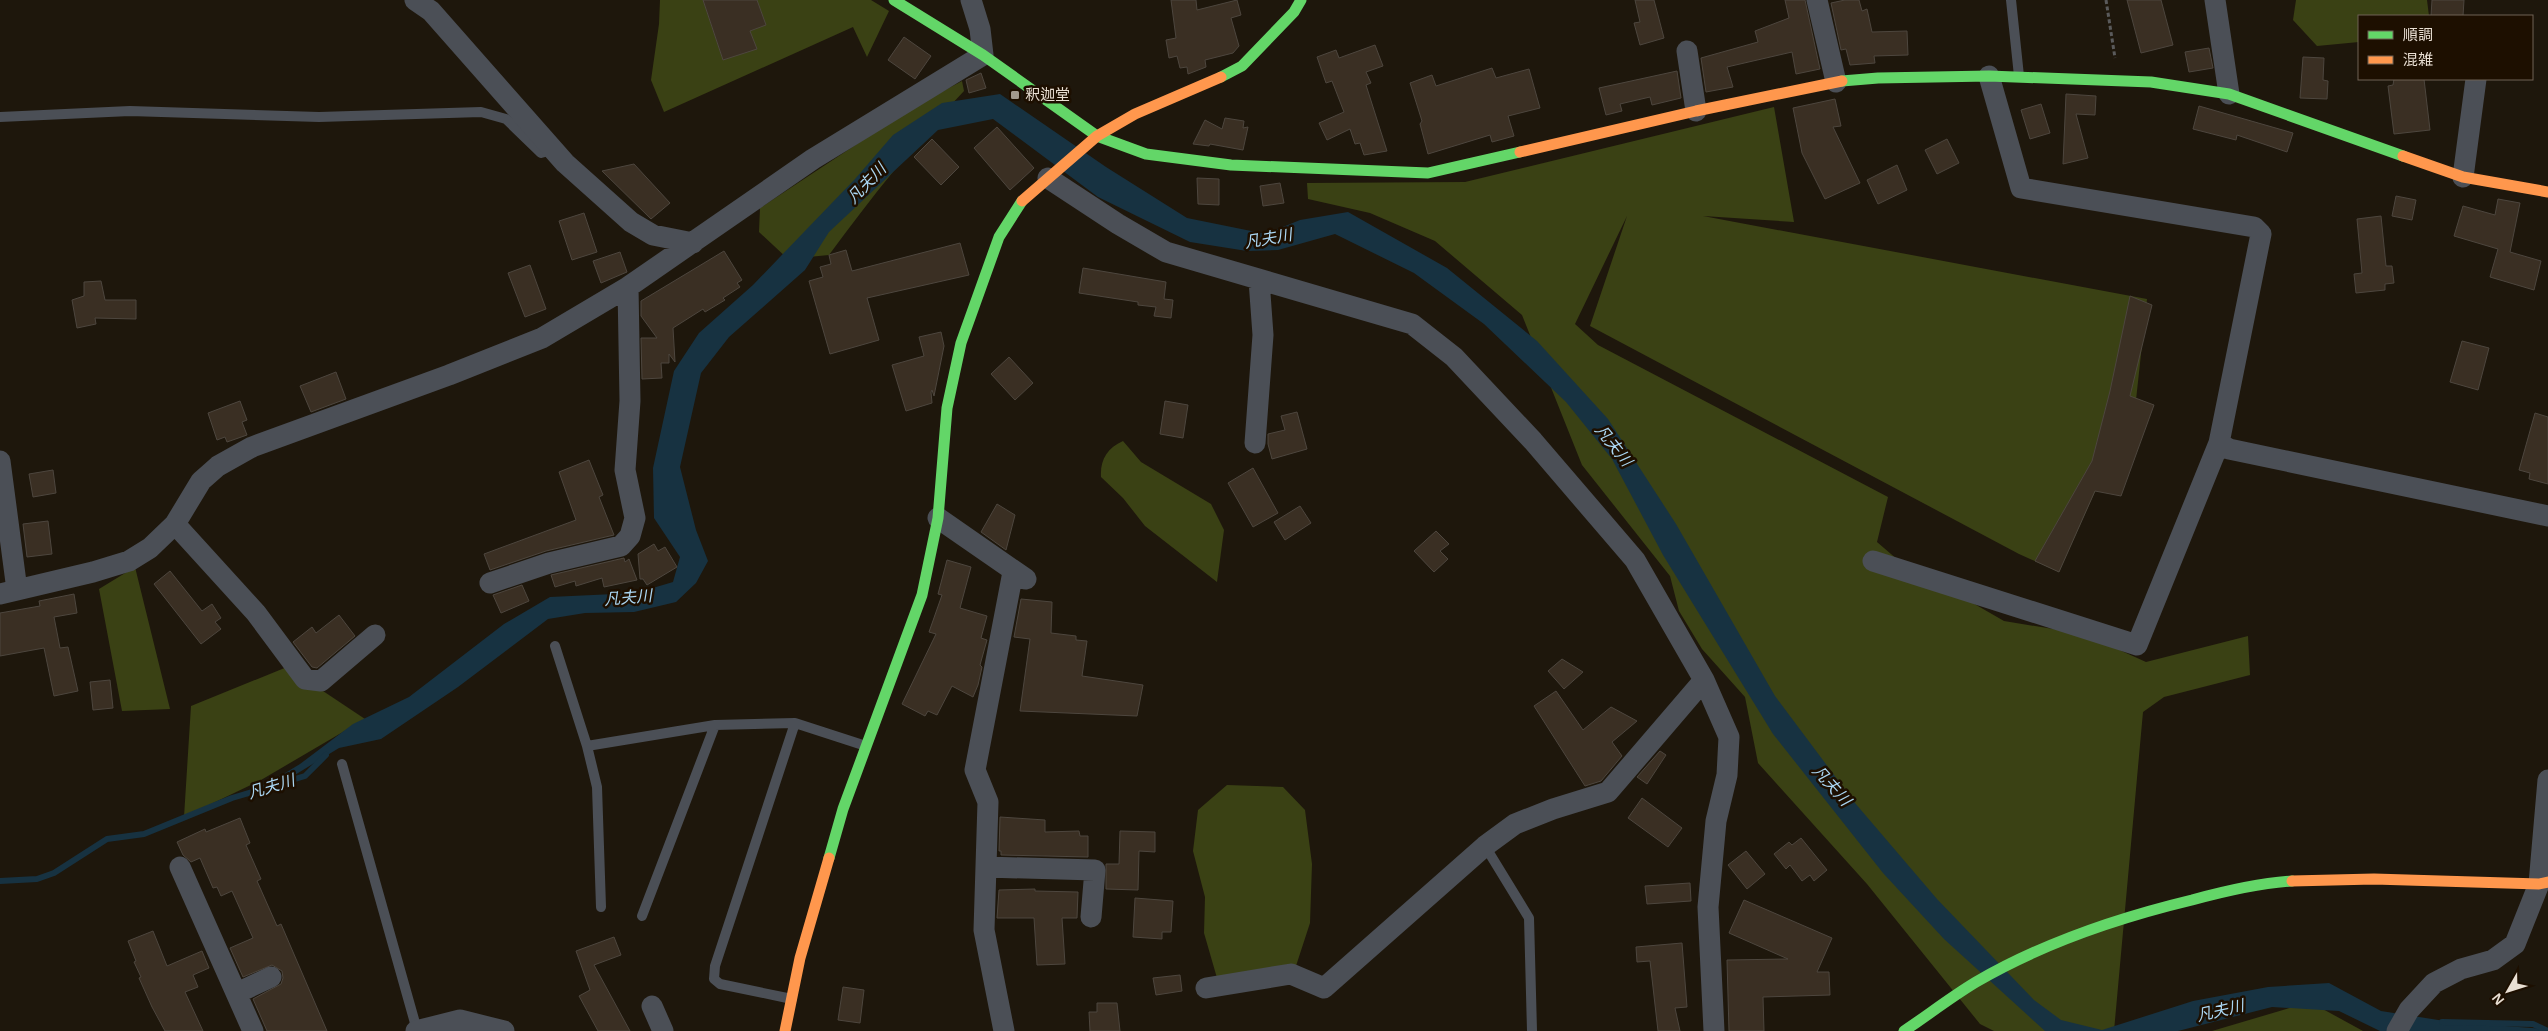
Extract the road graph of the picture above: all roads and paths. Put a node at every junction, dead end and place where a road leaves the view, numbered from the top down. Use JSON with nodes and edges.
{"nodes":[{"id":1,"x":415,"y":0,"type":"edge"},
{"id":2,"x":894,"y":0,"type":"edge"},
{"id":3,"x":971,"y":0,"type":"edge"},
{"id":4,"x":1301,"y":0,"type":"edge"},
{"id":5,"x":1817,"y":0,"type":"edge"},
{"id":6,"x":2010,"y":0,"type":"edge"},
{"id":7,"x":2106,"y":0,"type":"edge"},
{"id":8,"x":2215,"y":0,"type":"edge"},
{"id":9,"x":1687,"y":51,"type":"dead end"},
{"id":10,"x":984,"y":55,"type":"junction"},
{"id":11,"x":1989,"y":76,"type":"junction"},
{"id":12,"x":2019,"y":77,"type":"junction"},
{"id":13,"x":2119,"y":80,"type":"junction"},
{"id":14,"x":2476,"y":80,"type":"edge"},
{"id":15,"x":1836,"y":82,"type":"junction"},
{"id":16,"x":2229,"y":94,"type":"junction"},
{"id":17,"x":1696,"y":111,"type":"junction"},
{"id":18,"x":0,"y":116,"type":"edge"},
{"id":19,"x":1097,"y":136,"type":"junction"},
{"id":20,"x":552,"y":150,"type":"junction"},
{"id":21,"x":2463,"y":177,"type":"junction"},
{"id":22,"x":1048,"y":178,"type":"junction"},
{"id":23,"x":2548,"y":192,"type":"edge"},
{"id":24,"x":693,"y":243,"type":"junction"},
{"id":25,"x":1259,"y":280,"type":"junction"},
{"id":26,"x":628,"y":287,"type":"junction"},
{"id":27,"x":1255,"y":443,"type":"dead end"},
{"id":28,"x":2219,"y":443,"type":"junction"},
{"id":29,"x":0,"y":461,"type":"edge"},
{"id":30,"x":2548,"y":516,"type":"edge"},
{"id":31,"x":938,"y":518,"type":"junction"},
{"id":32,"x":175,"y":524,"type":"junction"},
{"id":33,"x":1873,"y":561,"type":"dead end"},
{"id":34,"x":490,"y":583,"type":"dead end"},
{"id":35,"x":8,"y":592,"type":"edge"},
{"id":36,"x":375,"y":635,"type":"dead end"},
{"id":37,"x":555,"y":646,"type":"dead end"},
{"id":38,"x":1704,"y":680,"type":"junction"},
{"id":39,"x":795,"y":724,"type":"junction"},
{"id":40,"x":715,"y":725,"type":"junction"},
{"id":41,"x":587,"y":746,"type":"junction"},
{"id":42,"x":867,"y":746,"type":"junction"},
{"id":43,"x":342,"y":764,"type":"dead end"},
{"id":44,"x":2548,"y":780,"type":"edge"},
{"id":45,"x":1485,"y":846,"type":"junction"},
{"id":46,"x":180,"y":867,"type":"dead end"},
{"id":47,"x":986,"y":867,"type":"junction"},
{"id":48,"x":2544,"y":883,"type":"edge"},
{"id":49,"x":601,"y":907,"type":"dead end"},
{"id":50,"x":642,"y":916,"type":"dead end"},
{"id":51,"x":1091,"y":917,"type":"dead end"},
{"id":52,"x":271,"y":977,"type":"dead end"},
{"id":53,"x":1206,"y":988,"type":"dead end"},
{"id":54,"x":236,"y":993,"type":"junction"},
{"id":55,"x":792,"y":999,"type":"junction"},
{"id":56,"x":652,"y":1006,"type":"dead end"},
{"id":57,"x":252,"y":1031,"type":"edge"},
{"id":58,"x":416,"y":1031,"type":"edge"},
{"id":59,"x":504,"y":1031,"type":"edge"},
{"id":60,"x":663,"y":1031,"type":"edge"},
{"id":61,"x":785,"y":1031,"type":"edge"},
{"id":62,"x":1004,"y":1031,"type":"edge"},
{"id":63,"x":1532,"y":1031,"type":"edge"},
{"id":64,"x":1714,"y":1031,"type":"edge"},
{"id":65,"x":1904,"y":1031,"type":"edge"},
{"id":66,"x":2398,"y":1031,"type":"edge"}],
"edges":[{"from":1,"to":20,"type":"street"},
{"from":2,"to":10,"type":"street"},
{"from":3,"to":10,"type":"street"},
{"from":4,"to":19,"type":"street"},
{"from":5,"to":15,"type":"street"},
{"from":6,"to":12,"type":"lane"},
{"from":7,"to":13,"type":"path"},
{"from":8,"to":16,"type":"street"},
{"from":9,"to":17,"type":"street"},
{"from":10,"to":19,"type":"street"},
{"from":10,"to":24,"type":"street"},
{"from":11,"to":12,"type":"street"},
{"from":11,"to":15,"type":"street"},
{"from":11,"to":28,"type":"street"},
{"from":12,"to":13,"type":"street"},
{"from":13,"to":16,"type":"street"},
{"from":14,"to":21,"type":"street"},
{"from":15,"to":17,"type":"street"},
{"from":16,"to":21,"type":"street"},
{"from":17,"to":19,"type":"street"},
{"from":18,"to":20,"type":"lane"},
{"from":19,"to":22,"type":"street"},
{"from":20,"to":24,"type":"street"},
{"from":21,"to":23,"type":"street"},
{"from":22,"to":25,"type":"street"},
{"from":22,"to":31,"type":"street"},
{"from":24,"to":26,"type":"street"},
{"from":25,"to":27,"type":"street"},
{"from":25,"to":38,"type":"street"},
{"from":26,"to":32,"type":"street"},
{"from":26,"to":34,"type":"street"},
{"from":28,"to":30,"type":"street"},
{"from":28,"to":33,"type":"street"},
{"from":29,"to":35,"type":"street"},
{"from":31,"to":42,"type":"street"},
{"from":31,"to":47,"type":"street"},
{"from":32,"to":35,"type":"street"},
{"from":32,"to":36,"type":"street"},
{"from":37,"to":41,"type":"lane"},
{"from":38,"to":45,"type":"street"},
{"from":38,"to":64,"type":"street"},
{"from":39,"to":40,"type":"lane"},
{"from":39,"to":42,"type":"lane"},
{"from":39,"to":55,"type":"lane"},
{"from":40,"to":41,"type":"lane"},
{"from":40,"to":50,"type":"lane"},
{"from":41,"to":49,"type":"lane"},
{"from":42,"to":55,"type":"street"},
{"from":43,"to":58,"type":"lane"},
{"from":44,"to":48,"type":"street"},
{"from":45,"to":53,"type":"street"},
{"from":45,"to":63,"type":"lane"},
{"from":46,"to":54,"type":"street"},
{"from":47,"to":51,"type":"street"},
{"from":47,"to":62,"type":"street"},
{"from":48,"to":65,"type":"street"},
{"from":48,"to":66,"type":"street"},
{"from":52,"to":54,"type":"street"},
{"from":54,"to":57,"type":"street"},
{"from":55,"to":61,"type":"street"},
{"from":56,"to":60,"type":"street"},
{"from":58,"to":59,"type":"street"}]}
